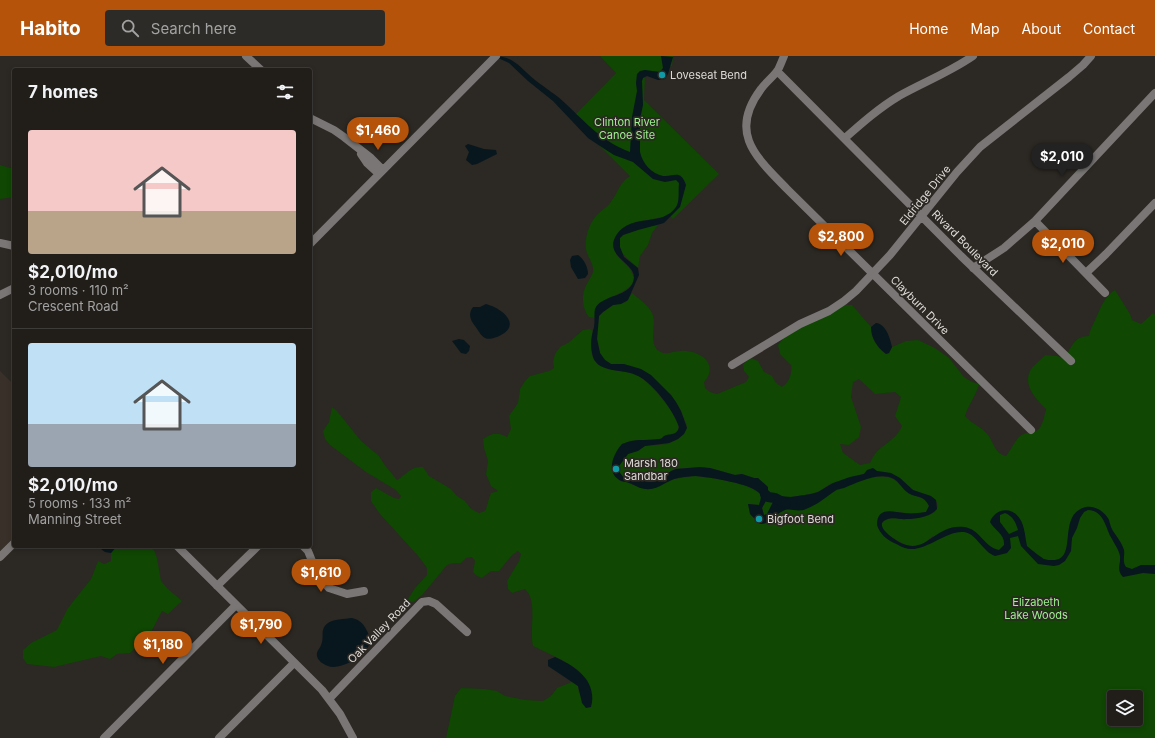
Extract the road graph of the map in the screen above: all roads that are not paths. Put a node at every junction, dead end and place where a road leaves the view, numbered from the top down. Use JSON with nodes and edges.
{"nodes":[{"id":1,"x":246,"y":56,"type":"edge"},
{"id":2,"x":496,"y":56,"type":"edge"},
{"id":3,"x":784,"y":56,"type":"edge"},
{"id":4,"x":973,"y":56,"type":"edge"},
{"id":5,"x":1091,"y":56,"type":"edge"},
{"id":6,"x":259,"y":68,"type":"edge"},
{"id":7,"x":777,"y":71,"type":"junction"},
{"id":8,"x":1155,"y":94,"type":"edge"},
{"id":9,"x":312,"y":119,"type":"edge"},
{"id":10,"x":845,"y":138,"type":"junction"},
{"id":11,"x":381,"y":172,"type":"junction"},
{"id":12,"x":1155,"y":203,"type":"edge"},
{"id":13,"x":921,"y":215,"type":"junction"},
{"id":14,"x":1035,"y":221,"type":"junction"},
{"id":15,"x":312,"y":242,"type":"edge"},
{"id":16,"x":0,"y":243,"type":"edge"},
{"id":17,"x":12,"y":246,"type":"edge"},
{"id":18,"x":974,"y":268,"type":"junction"},
{"id":19,"x":1086,"y":273,"type":"junction"},
{"id":20,"x":873,"y":274,"type":"junction"},
{"id":21,"x":12,"y":289,"type":"edge"},
{"id":22,"x":1105,"y":293,"type":"dead end"},
{"id":23,"x":0,"y":295,"type":"edge"},
{"id":24,"x":1071,"y":360,"type":"dead end"},
{"id":25,"x":732,"y":365,"type":"dead end"},
{"id":26,"x":1031,"y":430,"type":"dead end"},
{"id":27,"x":12,"y":545,"type":"edge"},
{"id":28,"x":178,"y":548,"type":"edge"},
{"id":29,"x":256,"y":548,"type":"edge"},
{"id":30,"x":304,"y":548,"type":"edge"},
{"id":31,"x":0,"y":557,"type":"edge"},
{"id":32,"x":218,"y":586,"type":"junction"},
{"id":33,"x":364,"y":591,"type":"dead end"},
{"id":34,"x":236,"y":605,"type":"junction"},
{"id":35,"x":467,"y":632,"type":"dead end"},
{"id":36,"x":294,"y":663,"type":"junction"},
{"id":37,"x":329,"y":698,"type":"junction"},
{"id":38,"x":104,"y":738,"type":"edge"},
{"id":39,"x":219,"y":738,"type":"edge"},
{"id":40,"x":353,"y":738,"type":"edge"}],
"edges":[{"from":1,"to":6,"type":"street"},
{"from":2,"to":11,"type":"street"},
{"from":3,"to":7,"type":"street","name":"Clayburn Drive"},
{"from":4,"to":10,"type":"street"},
{"from":5,"to":13,"type":"street","name":"Eldridge Drive"},
{"from":7,"to":10,"type":"street","name":"Rivard Boulevard"},
{"from":7,"to":20,"type":"street","name":"Clayburn Drive"},
{"from":8,"to":14,"type":"street"},
{"from":9,"to":11,"type":"street"},
{"from":10,"to":13,"type":"street","name":"Rivard Boulevard"},
{"from":11,"to":15,"type":"street"},
{"from":12,"to":19,"type":"street"},
{"from":13,"to":18,"type":"street","name":"Rivard Boulevard"},
{"from":13,"to":20,"type":"street","name":"Eldridge Drive"},
{"from":14,"to":18,"type":"street"},
{"from":14,"to":19,"type":"street"},
{"from":16,"to":17,"type":"street"},
{"from":18,"to":24,"type":"street","name":"Rivard Boulevard"},
{"from":19,"to":22,"type":"street"},
{"from":20,"to":25,"type":"street","name":"Eldridge Drive"},
{"from":20,"to":26,"type":"street","name":"Clayburn Drive"},
{"from":21,"to":23,"type":"street"},
{"from":27,"to":31,"type":"street"},
{"from":28,"to":32,"type":"street"},
{"from":29,"to":32,"type":"street"},
{"from":30,"to":33,"type":"street"},
{"from":32,"to":34,"type":"street"},
{"from":34,"to":36,"type":"street"},
{"from":34,"to":38,"type":"street"},
{"from":35,"to":37,"type":"street","name":"Oak Valley Road"},
{"from":36,"to":37,"type":"street"},
{"from":36,"to":39,"type":"street"},
{"from":37,"to":40,"type":"street"}]}
